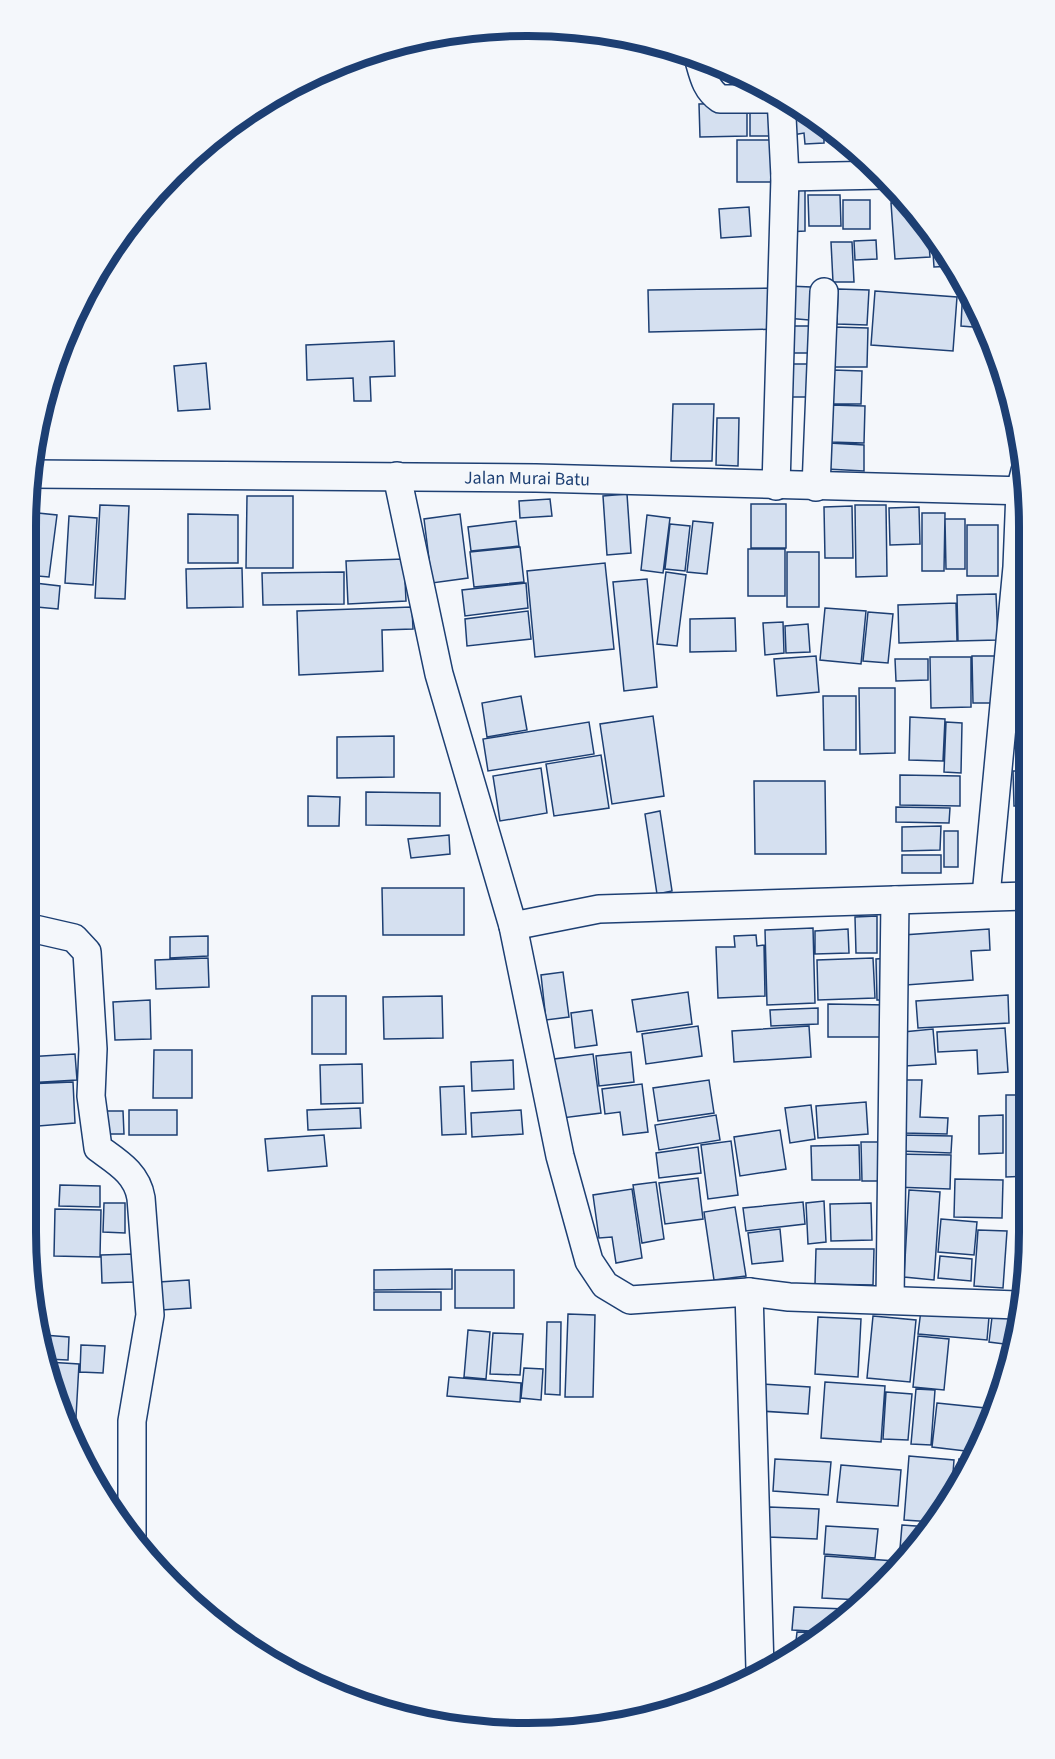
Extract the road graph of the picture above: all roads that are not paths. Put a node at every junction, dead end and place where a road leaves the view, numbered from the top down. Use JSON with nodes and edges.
{"nodes":[{"id":1,"x":701,"y":68,"type":"edge"},
{"id":2,"x":766,"y":98,"type":"edge"},
{"id":3,"x":782,"y":108,"type":"edge"},
{"id":4,"x":870,"y":175,"type":"edge"},
{"id":5,"x":785,"y":177,"type":"junction"},
{"id":6,"x":824,"y":292,"type":"dead end"},
{"id":7,"x":39,"y":474,"type":"edge"},
{"id":8,"x":397,"y":477,"type":"junction"},
{"id":9,"x":1017,"y":484,"type":"edge"},
{"id":10,"x":776,"y":486,"type":"junction"},
{"id":11,"x":816,"y":487,"type":"junction"},
{"id":12,"x":1019,"y":543,"type":"edge"},
{"id":13,"x":986,"y":896,"type":"junction"},
{"id":14,"x":1019,"y":896,"type":"edge"},
{"id":15,"x":895,"y":900,"type":"junction"},
{"id":16,"x":513,"y":926,"type":"junction"},
{"id":17,"x":36,"y":929,"type":"edge"},
{"id":18,"x":749,"y":1292,"type":"junction"},
{"id":19,"x":890,"y":1300,"type":"junction"},
{"id":20,"x":1014,"y":1305,"type":"edge"},
{"id":21,"x":132,"y":1523,"type":"edge"},
{"id":22,"x":760,"y":1664,"type":"edge"}],
"edges":[{"from":1,"to":2,"type":"street"},
{"from":3,"to":5,"type":"street"},
{"from":4,"to":5,"type":"street"},
{"from":5,"to":10,"type":"street"},
{"from":6,"to":11,"type":"street"},
{"from":7,"to":8,"type":"street","name":"Jalan Murai Batu"},
{"from":8,"to":10,"type":"street","name":"Jalan Murai Batu"},
{"from":8,"to":16,"type":"street"},
{"from":9,"to":11,"type":"street","name":"Jalan Murai Batu"},
{"from":10,"to":11,"type":"street","name":"Jalan Murai Batu"},
{"from":12,"to":13,"type":"street"},
{"from":13,"to":14,"type":"street"},
{"from":13,"to":15,"type":"street"},
{"from":15,"to":16,"type":"street"},
{"from":15,"to":19,"type":"street"},
{"from":16,"to":18,"type":"street"},
{"from":17,"to":21,"type":"street"},
{"from":18,"to":19,"type":"street"},
{"from":18,"to":22,"type":"street"},
{"from":19,"to":20,"type":"street"}]}
